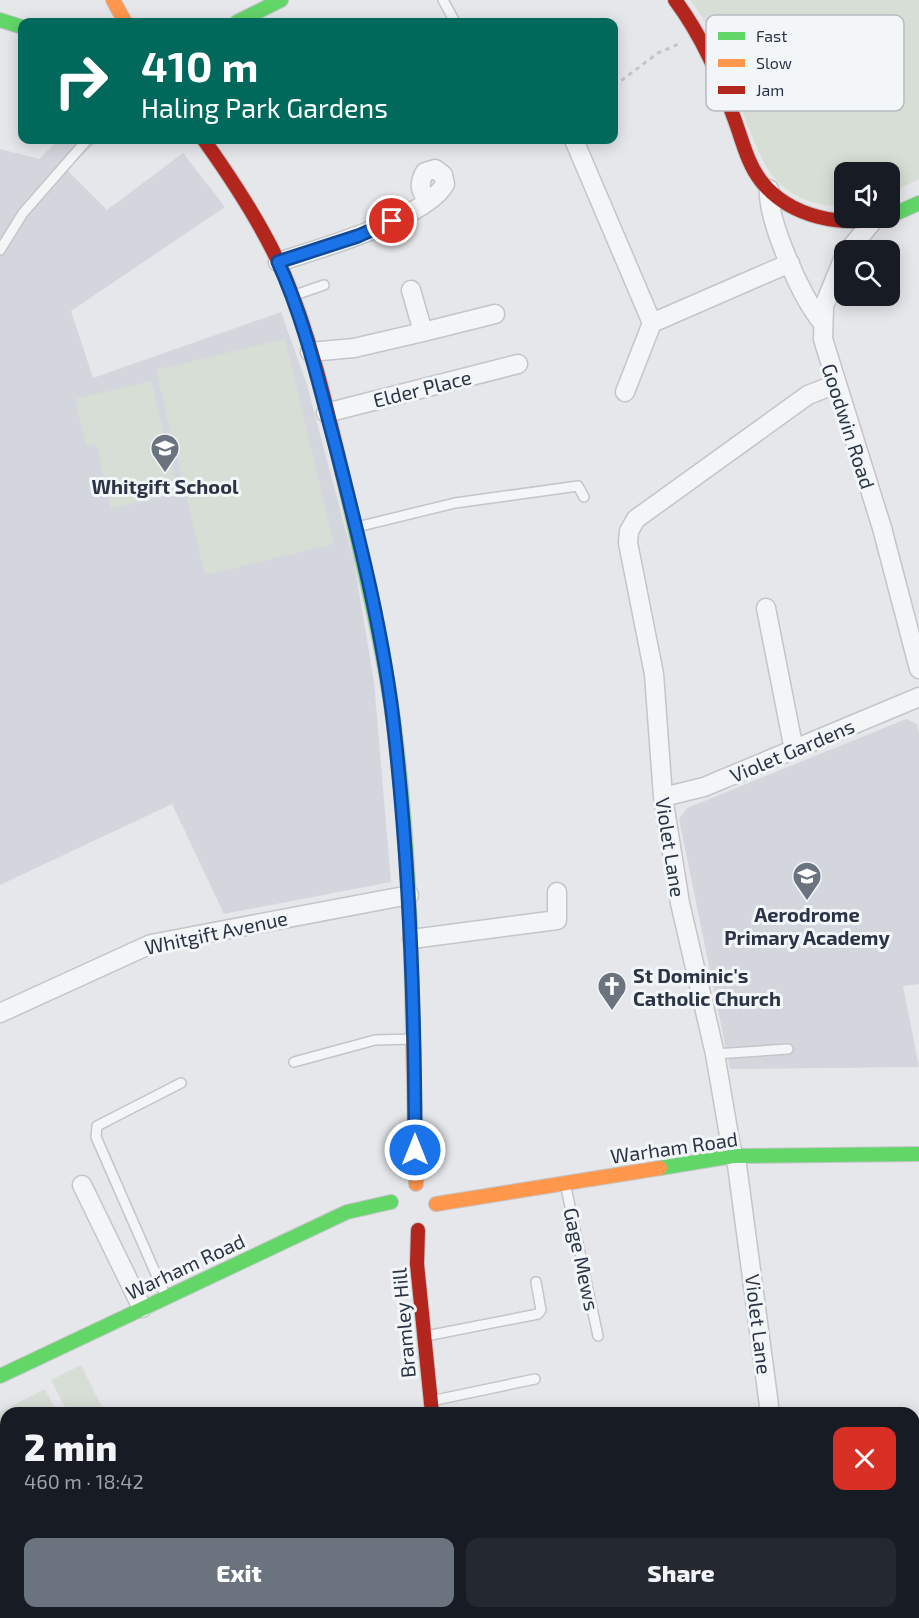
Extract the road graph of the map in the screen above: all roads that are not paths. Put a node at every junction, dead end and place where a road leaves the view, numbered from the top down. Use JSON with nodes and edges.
{"nodes":[{"id":1,"x":281,"y":0,"type":"edge"},
{"id":2,"x":443,"y":0,"type":"edge"},
{"id":3,"x":675,"y":0,"type":"edge"},
{"id":4,"x":245,"y":18,"type":"edge"},
{"id":5,"x":452,"y":18,"type":"edge"},
{"id":6,"x":0,"y":20,"type":"edge"},
{"id":7,"x":18,"y":26,"type":"edge"},
{"id":8,"x":706,"y":53,"type":"edge"},
{"id":9,"x":730,"y":111,"type":"edge"},
{"id":10,"x":83,"y":144,"type":"edge"},
{"id":11,"x":207,"y":144,"type":"edge"},
{"id":12,"x":576,"y":144,"type":"edge"},
{"id":13,"x":769,"y":189,"type":"junction"},
{"id":14,"x":428,"y":201,"type":"dead end"},
{"id":15,"x":919,"y":203,"type":"edge"},
{"id":16,"x":900,"y":211,"type":"edge"},
{"id":17,"x":834,"y":221,"type":"edge"},
{"id":18,"x":872,"y":228,"type":"edge"},
{"id":19,"x":859,"y":240,"type":"edge"},
{"id":20,"x":0,"y":250,"type":"edge"},
{"id":21,"x":278,"y":262,"type":"junction"},
{"id":22,"x":790,"y":262,"type":"junction"},
{"id":23,"x":834,"y":278,"type":"edge"},
{"id":24,"x":324,"y":285,"type":"dead end"},
{"id":25,"x":411,"y":290,"type":"dead end"},
{"id":26,"x":292,"y":296,"type":"junction"},
{"id":27,"x":495,"y":314,"type":"dead end"},
{"id":28,"x":822,"y":322,"type":"junction"},
{"id":29,"x":652,"y":323,"type":"junction"},
{"id":30,"x":423,"y":332,"type":"junction"},
{"id":31,"x":310,"y":352,"type":"junction"},
{"id":32,"x":518,"y":364,"type":"dead end"},
{"id":33,"x":836,"y":384,"type":"junction"},
{"id":34,"x":626,"y":392,"type":"dead end"},
{"id":35,"x":326,"y":413,"type":"junction"},
{"id":36,"x":584,"y":497,"type":"dead end"},
{"id":37,"x":355,"y":528,"type":"junction"},
{"id":38,"x":766,"y":608,"type":"dead end"},
{"id":39,"x":919,"y":669,"type":"edge"},
{"id":40,"x":919,"y":697,"type":"edge"},
{"id":41,"x":794,"y":750,"type":"junction"},
{"id":42,"x":663,"y":797,"type":"junction"},
{"id":43,"x":557,"y":892,"type":"dead end"},
{"id":44,"x":409,"y":895,"type":"junction"},
{"id":45,"x":412,"y":939,"type":"junction"},
{"id":46,"x":0,"y":1013,"type":"edge"},
{"id":47,"x":414,"y":1039,"type":"junction"},
{"id":48,"x":788,"y":1049,"type":"dead end"},
{"id":49,"x":715,"y":1054,"type":"junction"},
{"id":50,"x":294,"y":1062,"type":"dead end"},
{"id":51,"x":181,"y":1083,"type":"dead end"},
{"id":52,"x":919,"y":1154,"type":"edge"},
{"id":53,"x":733,"y":1156,"type":"junction"},
{"id":54,"x":565,"y":1182,"type":"junction"},
{"id":55,"x":82,"y":1185,"type":"dead end"},
{"id":56,"x":402,"y":1191,"type":"junction"},
{"id":57,"x":430,"y":1218,"type":"junction"},
{"id":58,"x":536,"y":1282,"type":"dead end"},
{"id":59,"x":166,"y":1297,"type":"junction"},
{"id":60,"x":142,"y":1308,"type":"junction"},
{"id":61,"x":424,"y":1336,"type":"junction"},
{"id":62,"x":598,"y":1336,"type":"dead end"},
{"id":63,"x":0,"y":1376,"type":"edge"},
{"id":64,"x":535,"y":1379,"type":"dead end"},
{"id":65,"x":431,"y":1407,"type":"edge"},
{"id":66,"x":769,"y":1407,"type":"edge"}],
"edges":[{"from":1,"to":4,"type":"street"},
{"from":2,"to":5,"type":"lane"},
{"from":3,"to":8,"type":"street"},
{"from":6,"to":7,"type":"street"},
{"from":9,"to":13,"type":"street"},
{"from":10,"to":20,"type":"lane"},
{"from":11,"to":21,"type":"street"},
{"from":12,"to":29,"type":"street"},
{"from":13,"to":17,"type":"street"},
{"from":13,"to":22,"type":"street","name":"Goodwin Road"},
{"from":14,"to":21,"type":"street"},
{"from":15,"to":16,"type":"street"},
{"from":18,"to":19,"type":"street"},
{"from":21,"to":26,"type":"street"},
{"from":22,"to":28,"type":"street","name":"Goodwin Road"},
{"from":22,"to":29,"type":"street"},
{"from":23,"to":28,"type":"street"},
{"from":24,"to":26,"type":"lane"},
{"from":25,"to":30,"type":"street"},
{"from":26,"to":31,"type":"street"},
{"from":27,"to":30,"type":"street"},
{"from":28,"to":33,"type":"street","name":"Goodwin Road"},
{"from":29,"to":34,"type":"street"},
{"from":30,"to":31,"type":"street"},
{"from":31,"to":35,"type":"street"},
{"from":32,"to":35,"type":"street","name":"Elder Place"},
{"from":33,"to":39,"type":"street","name":"Goodwin Road"},
{"from":33,"to":42,"type":"street","name":"Violet Lane"},
{"from":35,"to":37,"type":"street"},
{"from":36,"to":37,"type":"lane"},
{"from":37,"to":44,"type":"street"},
{"from":38,"to":41,"type":"street"},
{"from":40,"to":41,"type":"street","name":"Violet Gardens"},
{"from":41,"to":42,"type":"street","name":"Violet Gardens"},
{"from":42,"to":49,"type":"street","name":"Violet Lane"},
{"from":43,"to":45,"type":"street"},
{"from":44,"to":45,"type":"street"},
{"from":44,"to":46,"type":"street","name":"Whitgift Avenue"},
{"from":45,"to":47,"type":"street"},
{"from":47,"to":50,"type":"lane"},
{"from":47,"to":56,"type":"street"},
{"from":48,"to":49,"type":"lane"},
{"from":49,"to":53,"type":"street","name":"Violet Lane"},
{"from":51,"to":59,"type":"lane"},
{"from":52,"to":53,"type":"street","name":"Warham Road"},
{"from":53,"to":54,"type":"street","name":"Warham Road"},
{"from":53,"to":66,"type":"street","name":"Violet Lane"},
{"from":54,"to":57,"type":"street","name":"Warham Road"},
{"from":54,"to":62,"type":"lane","name":"Gage Mews"},
{"from":55,"to":60,"type":"street"},
{"from":56,"to":57,"type":"street"},
{"from":56,"to":57,"type":"street"},
{"from":56,"to":59,"type":"street","name":"Warham Road"},
{"from":57,"to":61,"type":"street","name":"Bramley Hill"},
{"from":58,"to":61,"type":"lane"},
{"from":59,"to":60,"type":"street","name":"Warham Road"},
{"from":60,"to":63,"type":"street","name":"Warham Road"},
{"from":61,"to":65,"type":"street","name":"Bramley Hill"},
{"from":64,"to":65,"type":"lane"}]}
